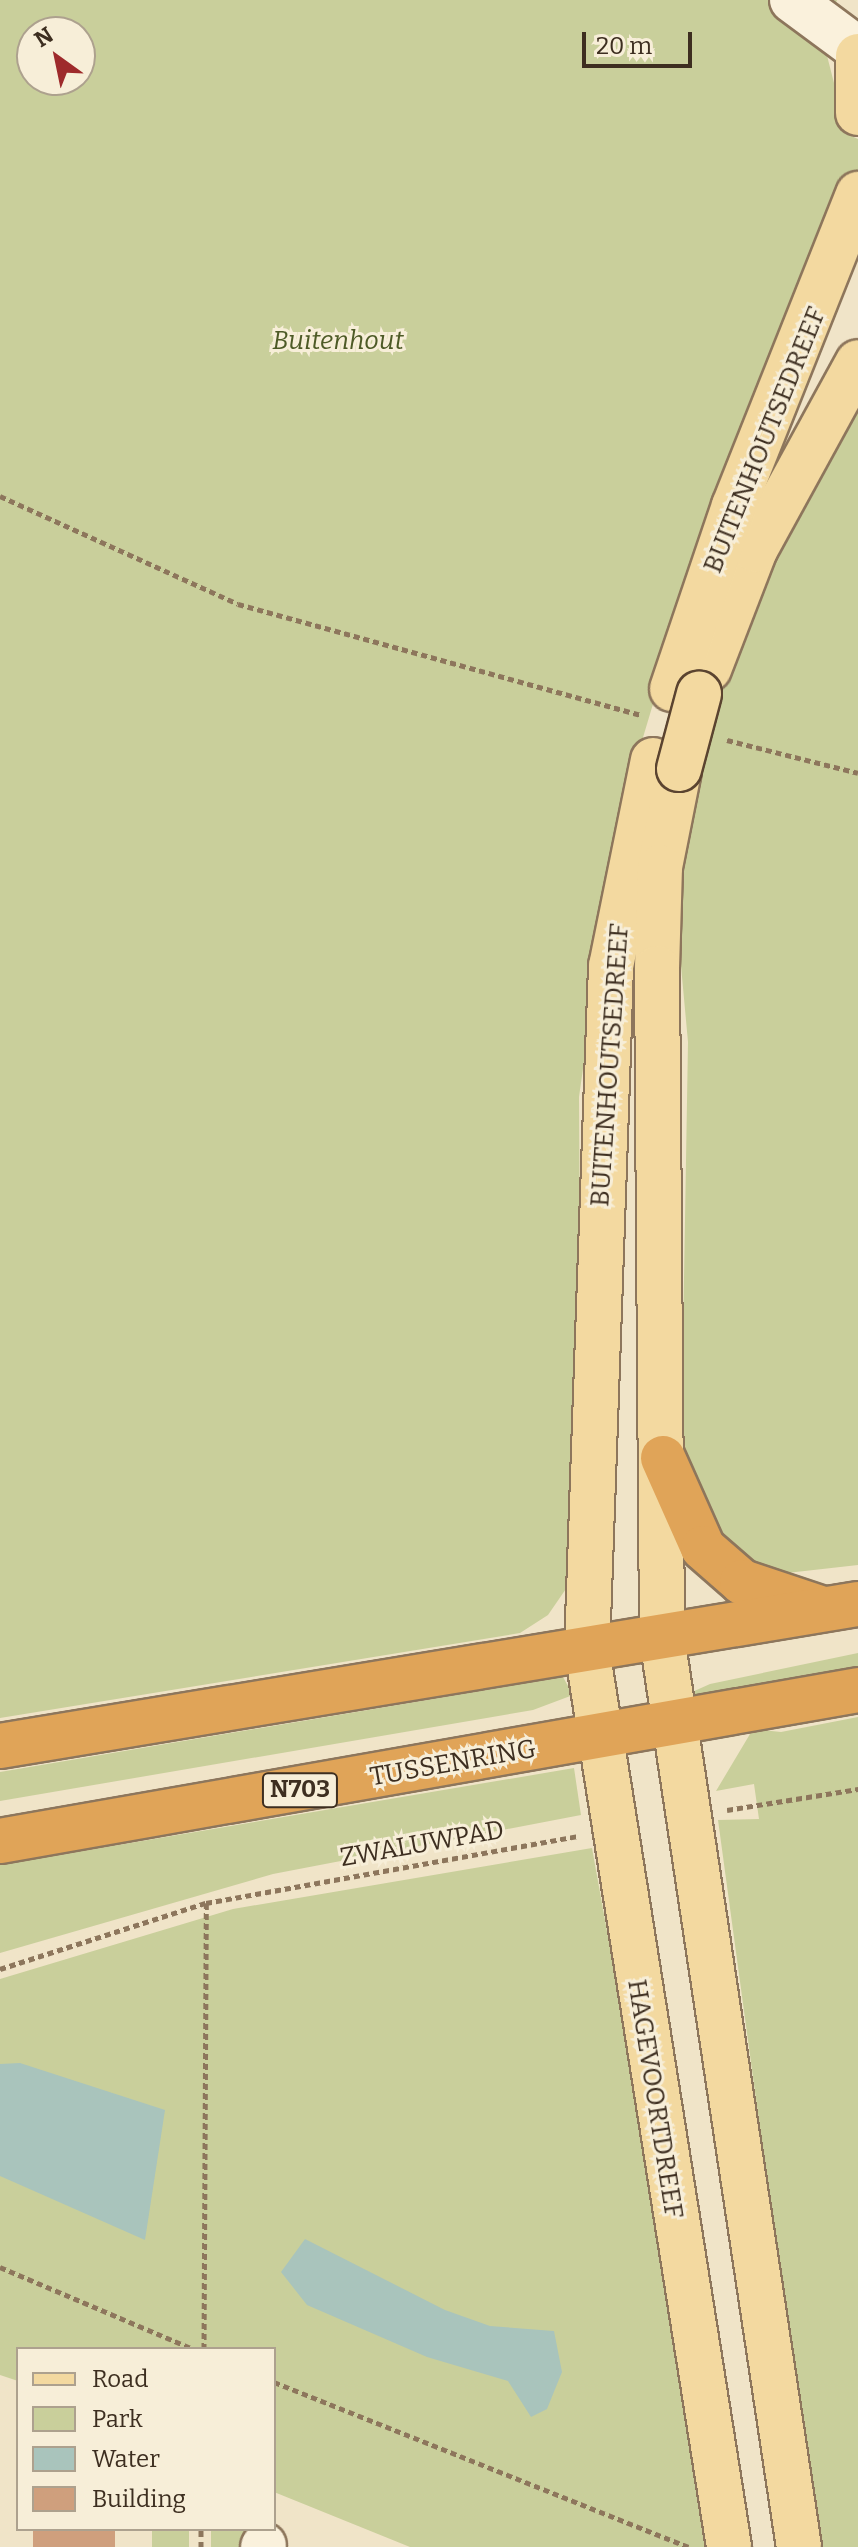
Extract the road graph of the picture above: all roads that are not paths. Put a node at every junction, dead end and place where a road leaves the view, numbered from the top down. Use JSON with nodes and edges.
{"nodes":[{"id":1,"x":792,"y":0,"type":"edge"},
{"id":2,"x":858,"y":49,"type":"edge"},
{"id":3,"x":858,"y":56,"type":"edge"},
{"id":4,"x":858,"y":113,"type":"edge"},
{"id":5,"x":855,"y":214,"type":"edge"},
{"id":6,"x":858,"y":362,"type":"edge"},
{"id":7,"x":686,"y":692,"type":"junction"},
{"id":8,"x":666,"y":764,"type":"junction"},
{"id":9,"x":663,"y":1458,"type":"junction"},
{"id":10,"x":842,"y":1607,"type":"edge"},
{"id":11,"x":662,"y":1638,"type":"junction"},
{"id":12,"x":587,"y":1650,"type":"junction"},
{"id":13,"x":858,"y":1690,"type":"edge"},
{"id":14,"x":672,"y":1725,"type":"junction"},
{"id":15,"x":600,"y":1739,"type":"junction"},
{"id":16,"x":0,"y":1746,"type":"edge"},
{"id":17,"x":0,"y":1841,"type":"edge"},
{"id":18,"x":729,"y":2547,"type":"edge"},
{"id":19,"x":799,"y":2547,"type":"edge"}],
"edges":[{"from":1,"to":2,"type":"street"},
{"from":3,"to":4,"type":"main road"},
{"from":5,"to":7,"type":"main road","name":"BUITENHOUTSEDREEF"},
{"from":6,"to":7,"type":"main road","name":"BUITENHOUTSEDREEF"},
{"from":7,"to":8,"type":"main road","name":"BUITENHOUTSEDREEF","bridge":true},
{"from":8,"to":9,"type":"main road","name":"BUITENHOUTSEDREEF"},
{"from":8,"to":12,"type":"main road","name":"BUITENHOUTSEDREEF"},
{"from":9,"to":10,"type":"highway"},
{"from":9,"to":11,"type":"main road","name":"BUITENHOUTSEDREEF"},
{"from":10,"to":11,"type":"highway"},
{"from":11,"to":12,"type":"highway"},
{"from":11,"to":14,"type":"main road","name":"BUITENHOUTSEDREEF"},
{"from":12,"to":15,"type":"main road","name":"HAGEVOORTDREEF"},
{"from":12,"to":16,"type":"highway"},
{"from":13,"to":14,"type":"highway","name":"TUSSENRING","number":"N703"},
{"from":14,"to":15,"type":"highway","name":"TUSSENRING","number":"N703"},
{"from":14,"to":19,"type":"main road"},
{"from":15,"to":17,"type":"highway","name":"TUSSENRING","number":"N703"},
{"from":15,"to":18,"type":"main road","name":"HAGEVOORTDREEF"}]}
